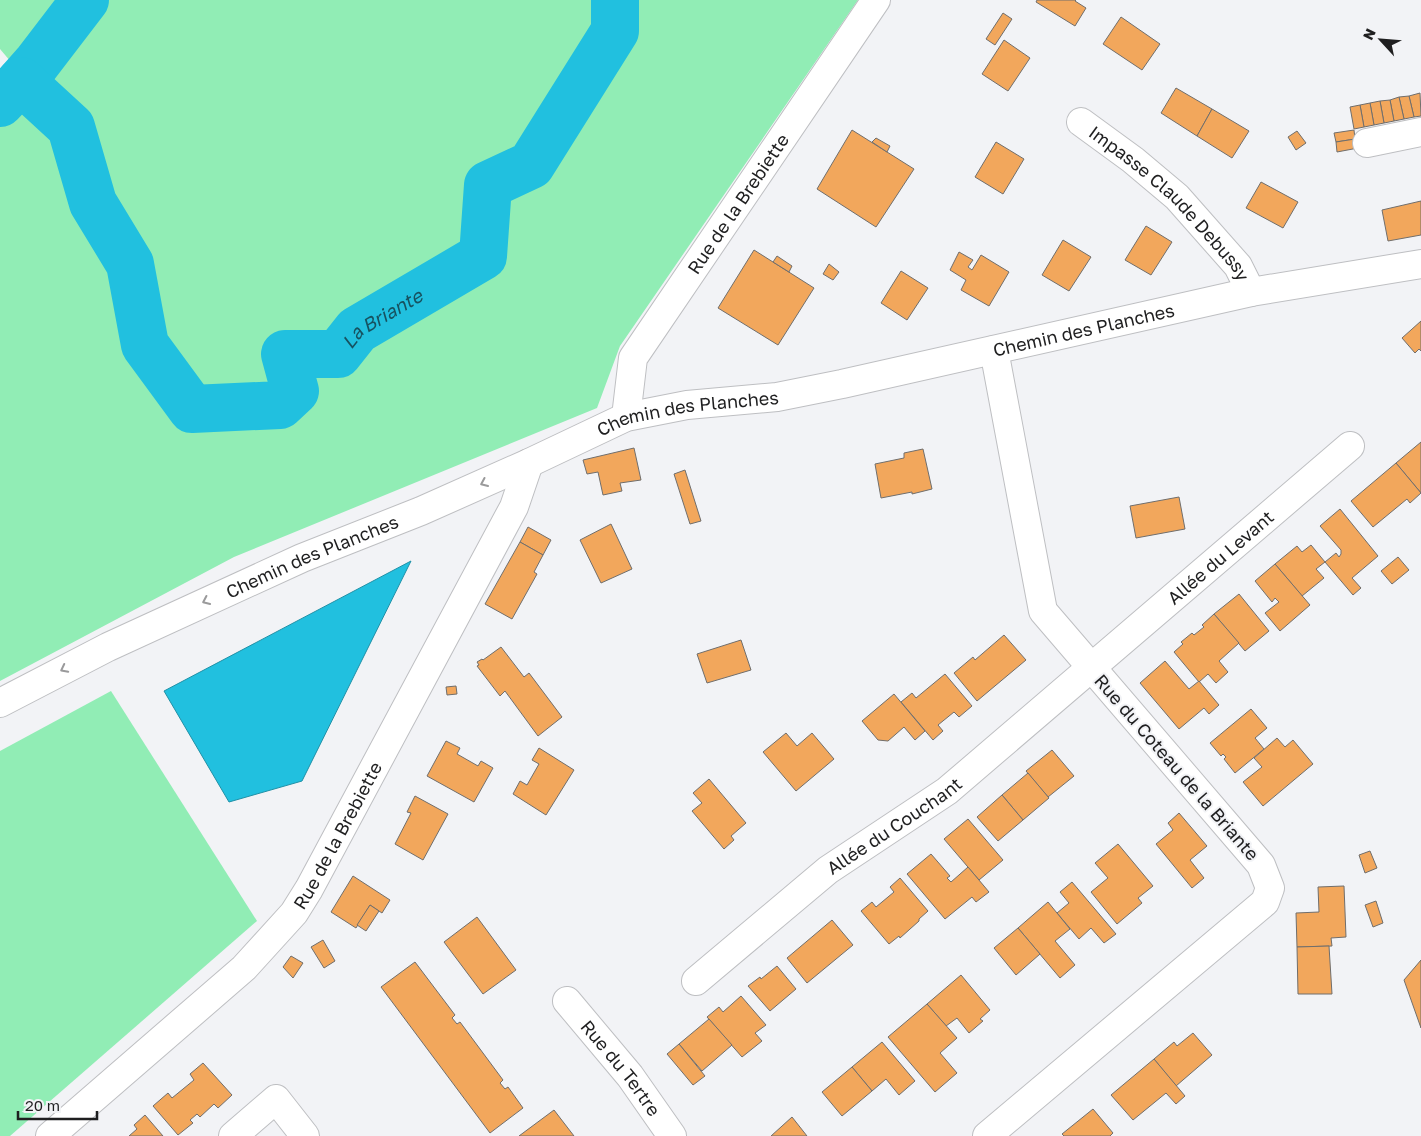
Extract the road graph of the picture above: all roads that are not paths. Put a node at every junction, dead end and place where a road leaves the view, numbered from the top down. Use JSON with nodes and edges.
{"nodes":[{"id":1,"x":876,"y":0,"type":"edge"},
{"id":2,"x":1081,"y":122,"type":"dead end"},
{"id":3,"x":1421,"y":132,"type":"edge"},
{"id":4,"x":1367,"y":143,"type":"dead end"},
{"id":5,"x":1421,"y":264,"type":"edge"},
{"id":6,"x":1251,"y":292,"type":"junction"},
{"id":7,"x":994,"y":350,"type":"junction"},
{"id":8,"x":626,"y":417,"type":"junction"},
{"id":9,"x":1350,"y":446,"type":"dead end"},
{"id":10,"x":529,"y":463,"type":"junction"},
{"id":11,"x":1092,"y":668,"type":"junction"},
{"id":12,"x":0,"y":703,"type":"edge"},
{"id":13,"x":696,"y":981,"type":"dead end"},
{"id":14,"x":567,"y":1001,"type":"dead end"},
{"id":15,"x":50,"y":1136,"type":"edge"},
{"id":16,"x":233,"y":1136,"type":"edge"},
{"id":17,"x":305,"y":1136,"type":"edge"},
{"id":18,"x":672,"y":1136,"type":"edge"},
{"id":19,"x":987,"y":1136,"type":"edge"}],
"edges":[{"from":1,"to":8,"type":"street","name":"Rue de la Brebiette"},
{"from":2,"to":6,"type":"street","name":"Impasse Claude Debussy"},
{"from":3,"to":4,"type":"street"},
{"from":5,"to":6,"type":"street","name":"Chemin des Planches"},
{"from":6,"to":7,"type":"street","name":"Chemin des Planches"},
{"from":7,"to":8,"type":"street","name":"Chemin des Planches"},
{"from":7,"to":11,"type":"street","name":"Rue du Coteau de la Briante"},
{"from":8,"to":10,"type":"street","name":"Chemin des Planches"},
{"from":9,"to":11,"type":"street","name":"Allée du Levant"},
{"from":10,"to":12,"type":"street","name":"Chemin des Planches","one_way":true},
{"from":10,"to":15,"type":"street","name":"Rue de la Brebiette"},
{"from":11,"to":13,"type":"street","name":"Allée du Couchant"},
{"from":11,"to":19,"type":"street","name":"Rue du Coteau de la Briante"},
{"from":14,"to":18,"type":"street","name":"Rue du Tertre"},
{"from":16,"to":17,"type":"street"}]}
